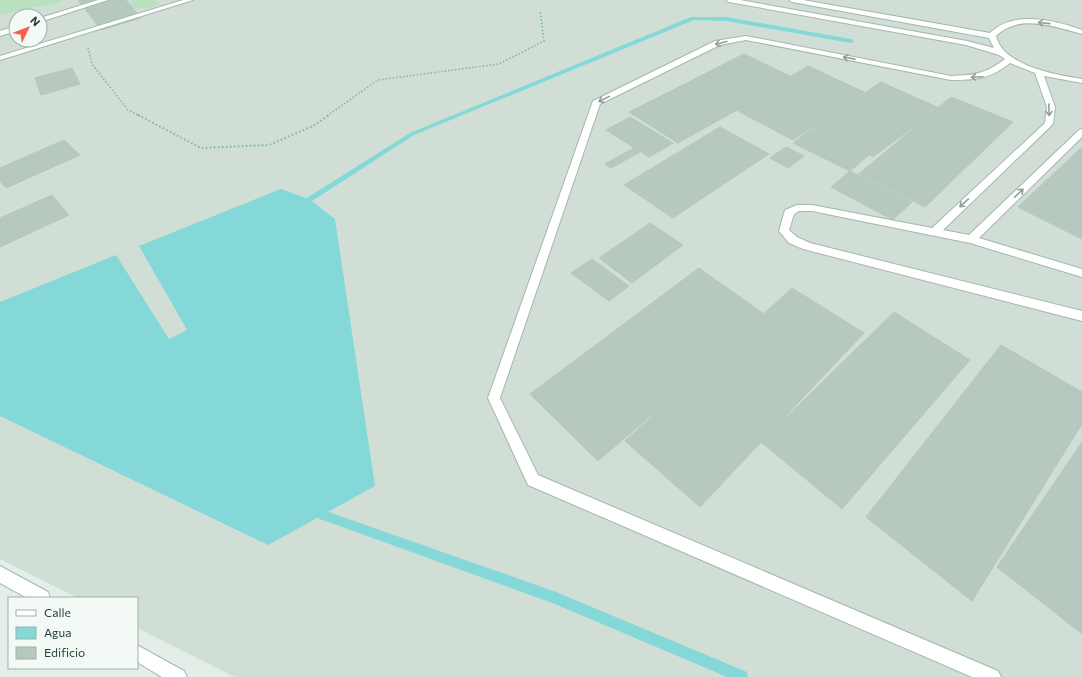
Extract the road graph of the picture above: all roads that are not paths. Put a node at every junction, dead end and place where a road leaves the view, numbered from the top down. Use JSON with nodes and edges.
{"nodes":[{"id":1,"x":105,"y":0,"type":"edge"},
{"id":2,"x":190,"y":0,"type":"edge"},
{"id":3,"x":729,"y":0,"type":"edge"},
{"id":4,"x":792,"y":0,"type":"edge"},
{"id":5,"x":48,"y":16,"type":"edge"},
{"id":6,"x":1082,"y":32,"type":"edge"},
{"id":7,"x":992,"y":36,"type":"junction"},
{"id":8,"x":1006,"y":56,"type":"junction"},
{"id":9,"x":0,"y":58,"type":"edge"},
{"id":10,"x":1039,"y":73,"type":"junction"},
{"id":11,"x":1082,"y":81,"type":"edge"},
{"id":12,"x":1082,"y":132,"type":"edge"},
{"id":13,"x":935,"y":231,"type":"junction"},
{"id":14,"x":971,"y":239,"type":"junction"},
{"id":15,"x":1082,"y":273,"type":"edge"},
{"id":16,"x":1082,"y":316,"type":"edge"},
{"id":17,"x":0,"y":574,"type":"edge"},
{"id":18,"x":40,"y":597,"type":"edge"},
{"id":19,"x":138,"y":654,"type":"edge"},
{"id":20,"x":178,"y":677,"type":"edge"},
{"id":21,"x":992,"y":677,"type":"edge"}],
"edges":[{"from":1,"to":5,"type":"lane"},
{"from":2,"to":9,"type":"lane"},
{"from":3,"to":8,"type":"lane"},
{"from":4,"to":7,"type":"lane"},
{"from":6,"to":7,"type":"lane","one_way":true},
{"from":7,"to":8,"type":"lane"},
{"from":8,"to":10,"type":"lane"},
{"from":8,"to":21,"type":"lane","one_way":true},
{"from":10,"to":11,"type":"lane"},
{"from":10,"to":13,"type":"lane","one_way":true},
{"from":14,"to":12,"type":"lane","one_way":true},
{"from":13,"to":14,"type":"lane"},
{"from":13,"to":16,"type":"lane"},
{"from":14,"to":15,"type":"lane"},
{"from":17,"to":18,"type":"lane"},
{"from":19,"to":20,"type":"lane"}]}
